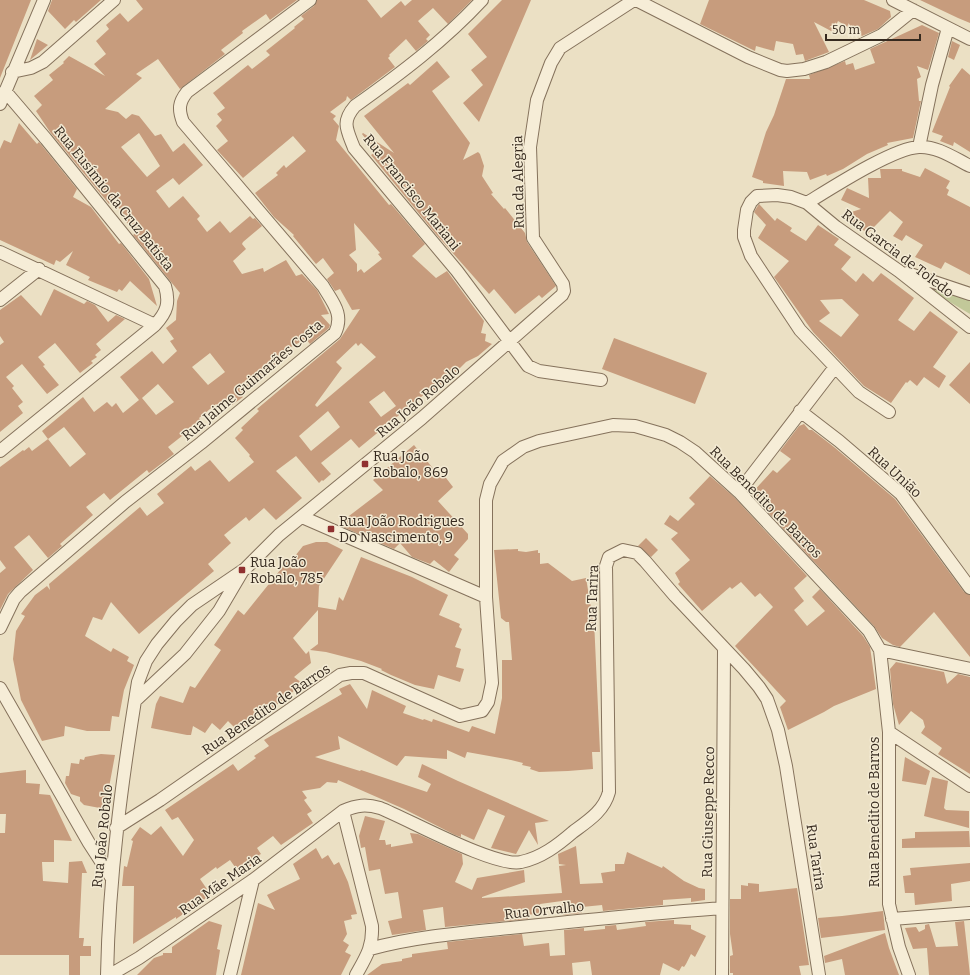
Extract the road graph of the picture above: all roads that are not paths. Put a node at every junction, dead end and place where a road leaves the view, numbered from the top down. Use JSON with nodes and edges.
{"nodes":[{"id":1,"x":44,"y":0,"type":"edge"},
{"id":2,"x":114,"y":0,"type":"edge"},
{"id":3,"x":310,"y":0,"type":"edge"},
{"id":4,"x":482,"y":0,"type":"edge"},
{"id":5,"x":635,"y":0,"type":"edge"},
{"id":6,"x":894,"y":0,"type":"edge"},
{"id":7,"x":913,"y":10,"type":"junction"},
{"id":8,"x":948,"y":28,"type":"junction"},
{"id":9,"x":967,"y":37,"type":"edge"},
{"id":10,"x":970,"y":50,"type":"edge"},
{"id":11,"x":12,"y":72,"type":"junction"},
{"id":12,"x":5,"y":91,"type":"junction"},
{"id":13,"x":0,"y":104,"type":"edge"},
{"id":14,"x":919,"y":147,"type":"junction"},
{"id":15,"x":970,"y":166,"type":"edge"},
{"id":16,"x":807,"y":203,"type":"junction"},
{"id":17,"x":0,"y":252,"type":"edge"},
{"id":18,"x":39,"y":269,"type":"junction"},
{"id":19,"x":899,"y":271,"type":"junction"},
{"id":20,"x":561,"y":281,"type":"joint"},
{"id":21,"x":970,"y":294,"type":"edge"},
{"id":22,"x":0,"y":300,"type":"edge"},
{"id":23,"x":156,"y":325,"type":"junction"},
{"id":24,"x":970,"y":327,"type":"edge"},
{"id":25,"x":510,"y":343,"type":"junction"},
{"id":26,"x":835,"y":367,"type":"junction"},
{"id":27,"x":601,"y":380,"type":"dead end"},
{"id":28,"x":800,"y":411,"type":"junction"},
{"id":29,"x":889,"y":412,"type":"dead end"},
{"id":30,"x":0,"y":451,"type":"edge"},
{"id":31,"x":739,"y":492,"type":"junction"},
{"id":32,"x":302,"y":517,"type":"junction"},
{"id":33,"x":245,"y":568,"type":"junction"},
{"id":34,"x":970,"y":588,"type":"edge"},
{"id":35,"x":486,"y":597,"type":"junction"},
{"id":36,"x":0,"y":628,"type":"edge"},
{"id":37,"x":724,"y":650,"type":"junction"},
{"id":38,"x":880,"y":650,"type":"junction"},
{"id":39,"x":970,"y":669,"type":"edge"},
{"id":40,"x":0,"y":688,"type":"edge"},
{"id":41,"x":135,"y":701,"type":"junction"},
{"id":42,"x":889,"y":732,"type":"junction"},
{"id":43,"x":970,"y":786,"type":"edge"},
{"id":44,"x":343,"y":812,"type":"junction"},
{"id":45,"x":116,"y":828,"type":"junction"},
{"id":46,"x":111,"y":877,"type":"junction"},
{"id":47,"x":253,"y":880,"type":"junction"},
{"id":48,"x":722,"y":908,"type":"junction"},
{"id":49,"x":970,"y":913,"type":"edge"},
{"id":50,"x":892,"y":919,"type":"junction"},
{"id":51,"x":370,"y":949,"type":"junction"},
{"id":52,"x":108,"y":975,"type":"edge"},
{"id":53,"x":230,"y":975,"type":"edge"},
{"id":54,"x":356,"y":975,"type":"edge"},
{"id":55,"x":722,"y":975,"type":"edge"},
{"id":56,"x":819,"y":975,"type":"edge"},
{"id":57,"x":910,"y":975,"type":"edge"}],
"edges":[{"from":1,"to":11,"type":"street"},
{"from":2,"to":11,"type":"street"},
{"from":3,"to":36,"type":"street","name":"Rua Jaime Guimarães Costa"},
{"from":4,"to":25,"type":"street","name":"Rua Francisco Mariani"},
{"from":5,"to":7,"type":"street"},
{"from":5,"to":20,"type":"street","name":"Rua da Alegria"},
{"from":6,"to":7,"type":"street"},
{"from":7,"to":8,"type":"street"},
{"from":8,"to":9,"type":"street"},
{"from":8,"to":14,"type":"street"},
{"from":9,"to":10,"type":"street"},
{"from":11,"to":12,"type":"street"},
{"from":12,"to":13,"type":"street"},
{"from":12,"to":23,"type":"street","name":"Rua Eusímio da Cruz Batista"},
{"from":14,"to":15,"type":"street"},
{"from":14,"to":16,"type":"street"},
{"from":16,"to":19,"type":"street","name":"Rua Garcia de Toledo"},
{"from":16,"to":26,"type":"street"},
{"from":17,"to":18,"type":"street"},
{"from":18,"to":22,"type":"street"},
{"from":18,"to":23,"type":"street"},
{"from":19,"to":21,"type":"street"},
{"from":19,"to":24,"type":"street","name":"Rua Garcia de Toledo"},
{"from":20,"to":25,"type":"street","name":"Rua João Robalo"},
{"from":23,"to":30,"type":"street","name":"Rua Eusímio da Cruz Batista"},
{"from":25,"to":27,"type":"street","name":"Rua Francisco Mariani"},
{"from":25,"to":32,"type":"street","name":"Rua João Robalo"},
{"from":26,"to":28,"type":"street"},
{"from":26,"to":29,"type":"street"},
{"from":28,"to":31,"type":"street"},
{"from":28,"to":34,"type":"street","name":"Rua União"},
{"from":31,"to":35,"type":"street","name":"Rua Benedito de Barros"},
{"from":31,"to":38,"type":"street","name":"Rua Benedito de Barros"},
{"from":32,"to":33,"type":"street","name":"Rua João Robalo"},
{"from":32,"to":35,"type":"street"},
{"from":33,"to":41,"type":"street","name":"Rua João Robalo"},
{"from":33,"to":41,"type":"street","name":"Rua João Robalo"},
{"from":35,"to":45,"type":"street","name":"Rua Benedito de Barros"},
{"from":37,"to":44,"type":"street","name":"Rua Tarira"},
{"from":37,"to":48,"type":"street","name":"Rua Giuseppe Recco"},
{"from":37,"to":56,"type":"street","name":"Rua Tarira"},
{"from":38,"to":39,"type":"street"},
{"from":38,"to":42,"type":"street","name":"Rua Benedito de Barros"},
{"from":40,"to":46,"type":"street"},
{"from":41,"to":45,"type":"street","name":"Rua João Robalo"},
{"from":42,"to":43,"type":"street"},
{"from":42,"to":50,"type":"street","name":"Rua Benedito de Barros"},
{"from":44,"to":47,"type":"street","name":"Rua Mãe Maria"},
{"from":44,"to":51,"type":"street"},
{"from":45,"to":46,"type":"street","name":"Rua João Robalo"},
{"from":46,"to":52,"type":"street","name":"Rua João Robalo"},
{"from":47,"to":52,"type":"street","name":"Rua Mãe Maria"},
{"from":47,"to":53,"type":"street"},
{"from":48,"to":51,"type":"street","name":"Rua Orvalho"},
{"from":48,"to":55,"type":"street","name":"Rua Giuseppe Recco"},
{"from":49,"to":50,"type":"street"},
{"from":50,"to":57,"type":"street","name":"Rua Benedito de Barros"},
{"from":51,"to":54,"type":"street"}]}
